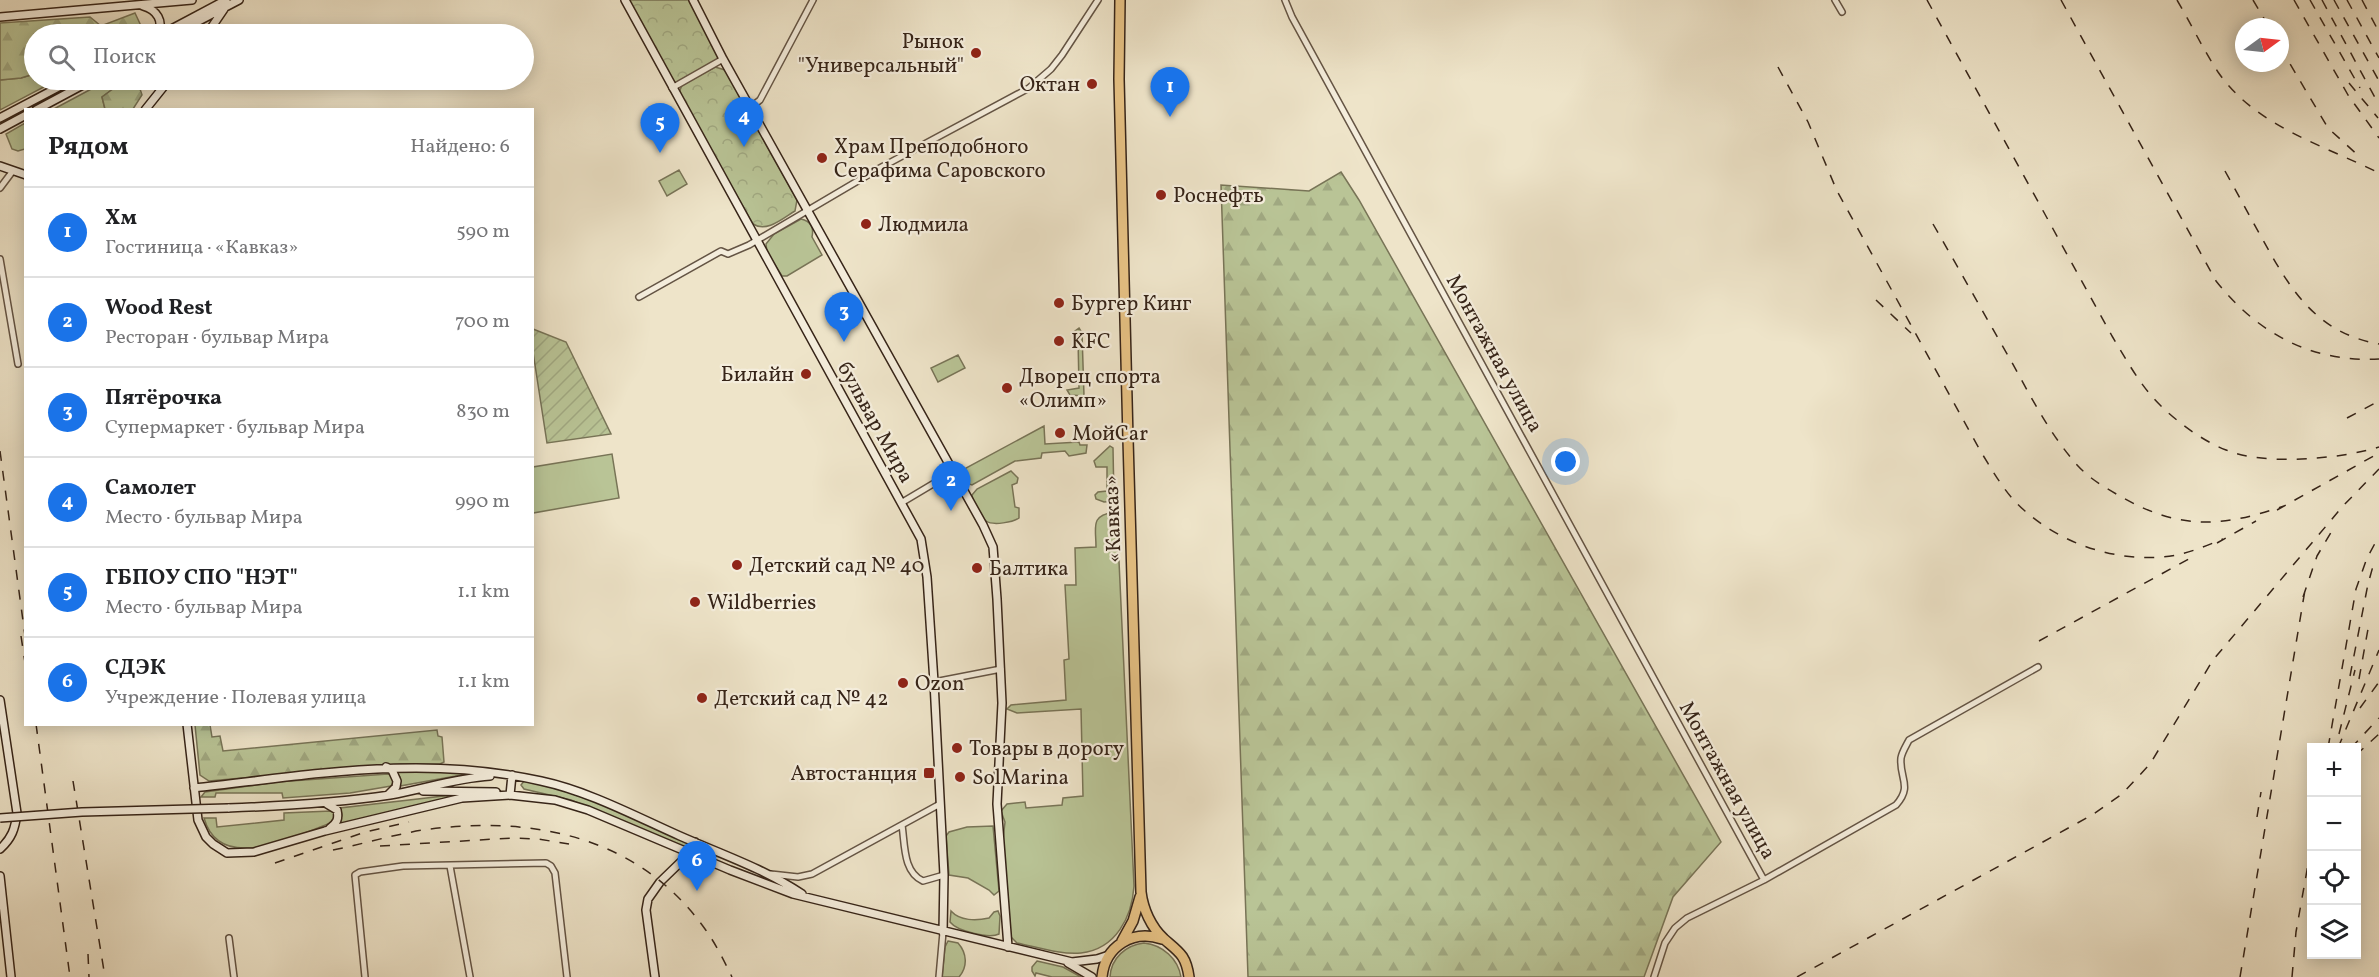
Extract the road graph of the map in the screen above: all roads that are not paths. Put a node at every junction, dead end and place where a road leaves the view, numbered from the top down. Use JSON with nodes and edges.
{"nodes":[{"id":1,"x":192,"y":0,"type":"edge"},
{"id":2,"x":239,"y":0,"type":"edge"},
{"id":3,"x":625,"y":0,"type":"edge"},
{"id":4,"x":693,"y":0,"type":"edge"},
{"id":5,"x":813,"y":0,"type":"edge"},
{"id":6,"x":1098,"y":0,"type":"edge"},
{"id":7,"x":1120,"y":0,"type":"edge"},
{"id":8,"x":1285,"y":0,"type":"edge"},
{"id":9,"x":1835,"y":0,"type":"edge"},
{"id":10,"x":226,"y":4,"type":"edge"},
{"id":11,"x":141,"y":6,"type":"junction"},
{"id":12,"x":1842,"y":12,"type":"dead end"},
{"id":13,"x":0,"y":17,"type":"edge"},
{"id":14,"x":160,"y":24,"type":"edge"},
{"id":15,"x":182,"y":24,"type":"edge"},
{"id":16,"x":191,"y":24,"type":"edge"},
{"id":17,"x":215,"y":24,"type":"edge"},
{"id":18,"x":723,"y":59,"type":"junction"},
{"id":19,"x":672,"y":88,"type":"junction"},
{"id":20,"x":53,"y":90,"type":"edge"},
{"id":21,"x":73,"y":90,"type":"edge"},
{"id":22,"x":161,"y":90,"type":"edge"},
{"id":23,"x":40,"y":108,"type":"edge"},
{"id":24,"x":147,"y":108,"type":"edge"},
{"id":25,"x":751,"y":108,"type":"junction"},
{"id":26,"x":24,"y":116,"type":"edge"},
{"id":27,"x":0,"y":118,"type":"edge"},
{"id":28,"x":1,"y":128,"type":"edge"},
{"id":29,"x":0,"y":166,"type":"edge"},
{"id":30,"x":12,"y":172,"type":"junction"},
{"id":31,"x":24,"y":175,"type":"edge"},
{"id":32,"x":0,"y":188,"type":"edge"},
{"id":33,"x":807,"y":209,"type":"junction"},
{"id":34,"x":758,"y":239,"type":"junction"},
{"id":35,"x":0,"y":259,"type":"edge"},
{"id":36,"x":639,"y":297,"type":"dead end"},
{"id":37,"x":18,"y":364,"type":"dead end"},
{"id":38,"x":953,"y":472,"type":"junction"},
{"id":39,"x":901,"y":503,"type":"junction"},
{"id":40,"x":2038,"y":668,"type":"dead end"},
{"id":41,"x":1001,"y":669,"type":"junction"},
{"id":42,"x":934,"y":682,"type":"junction"},
{"id":43,"x":0,"y":700,"type":"edge"},
{"id":44,"x":187,"y":726,"type":"edge"},
{"id":45,"x":8,"y":751,"type":"junction"},
{"id":46,"x":0,"y":754,"type":"edge"},
{"id":47,"x":386,"y":767,"type":"junction"},
{"id":48,"x":508,"y":775,"type":"junction"},
{"id":49,"x":194,"y":788,"type":"junction"},
{"id":50,"x":411,"y":791,"type":"junction"},
{"id":51,"x":387,"y":795,"type":"junction"},
{"id":52,"x":510,"y":795,"type":"junction"},
{"id":53,"x":323,"y":803,"type":"junction"},
{"id":54,"x":940,"y":804,"type":"junction"},
{"id":55,"x":0,"y":818,"type":"edge"},
{"id":56,"x":902,"y":825,"type":"junction"},
{"id":57,"x":325,"y":831,"type":"junction"},
{"id":58,"x":696,"y":842,"type":"junction"},
{"id":59,"x":0,"y":849,"type":"edge"},
{"id":60,"x":691,"y":852,"type":"junction"},
{"id":61,"x":450,"y":866,"type":"junction"},
{"id":62,"x":769,"y":874,"type":"junction"},
{"id":63,"x":944,"y":875,"type":"junction"},
{"id":64,"x":0,"y":876,"type":"edge"},
{"id":65,"x":1764,"y":880,"type":"junction"},
{"id":66,"x":1141,"y":892,"type":"junction"},
{"id":67,"x":807,"y":897,"type":"junction"},
{"id":68,"x":943,"y":932,"type":"junction"},
{"id":69,"x":229,"y":938,"type":"dead end"},
{"id":70,"x":1165,"y":939,"type":"junction"},
{"id":71,"x":1122,"y":942,"type":"junction"},
{"id":72,"x":1008,"y":947,"type":"junction"},
{"id":73,"x":1109,"y":955,"type":"junction"},
{"id":74,"x":1060,"y":959,"type":"junction"},
{"id":75,"x":11,"y":977,"type":"edge"},
{"id":76,"x":234,"y":977,"type":"edge"},
{"id":77,"x":365,"y":977,"type":"edge"},
{"id":78,"x":470,"y":977,"type":"edge"},
{"id":79,"x":567,"y":977,"type":"edge"},
{"id":80,"x":655,"y":977,"type":"edge"},
{"id":81,"x":939,"y":977,"type":"edge"},
{"id":82,"x":1092,"y":977,"type":"edge"},
{"id":83,"x":1102,"y":977,"type":"edge"},
{"id":84,"x":1191,"y":977,"type":"edge"},
{"id":85,"x":1654,"y":977,"type":"edge"}],
"edges":[{"from":1,"to":11,"type":"main road"},
{"from":2,"to":10,"type":"main road"},
{"from":3,"to":19,"type":"main road","name":"бульвар Мира"},
{"from":4,"to":18,"type":"main road","name":"бульвар Мира"},
{"from":5,"to":25,"type":"street"},
{"from":6,"to":33,"type":"street"},
{"from":7,"to":66,"type":"highway","name":"«Кавказ»"},
{"from":8,"to":65,"type":"street","name":"Монтажная улица"},
{"from":9,"to":12,"type":"street"},
{"from":10,"to":15,"type":"main road"},
{"from":10,"to":16,"type":"main road"},
{"from":10,"to":17,"type":"main road"},
{"from":11,"to":13,"type":"main road"},
{"from":11,"to":14,"type":"main road"},
{"from":18,"to":19,"type":"street"},
{"from":18,"to":25,"type":"main road","name":"бульвар Мира"},
{"from":19,"to":34,"type":"main road","name":"бульвар Мира"},
{"from":20,"to":27,"type":"main road"},
{"from":21,"to":23,"type":"main road"},
{"from":22,"to":24,"type":"main road"},
{"from":25,"to":33,"type":"main road","name":"бульвар Мира"},
{"from":26,"to":28,"type":"main road"},
{"from":29,"to":30,"type":"main road"},
{"from":30,"to":31,"type":"main road"},
{"from":30,"to":32,"type":"street"},
{"from":33,"to":34,"type":"street"},
{"from":33,"to":38,"type":"main road","name":"бульвар Мира"},
{"from":34,"to":36,"type":"street"},
{"from":34,"to":39,"type":"main road","name":"бульвар Мира"},
{"from":35,"to":37,"type":"street"},
{"from":38,"to":39,"type":"street"},
{"from":38,"to":41,"type":"main road","name":"бульвар Мира"},
{"from":39,"to":42,"type":"main road","name":"бульвар Мира"},
{"from":40,"to":65,"type":"street"},
{"from":41,"to":42,"type":"street"},
{"from":41,"to":72,"type":"main road","name":"бульвар Мира"},
{"from":42,"to":54,"type":"main road","name":"бульвар Мира"},
{"from":43,"to":45,"type":"main road"},
{"from":44,"to":49,"type":"main road"},
{"from":45,"to":46,"type":"main road"},
{"from":45,"to":59,"type":"main road"},
{"from":47,"to":48,"type":"main road"},
{"from":47,"to":49,"type":"main road"},
{"from":47,"to":51,"type":"main road"},
{"from":48,"to":50,"type":"main road"},
{"from":48,"to":52,"type":"main road"},
{"from":48,"to":58,"type":"main road"},
{"from":49,"to":57,"type":"main road"},
{"from":50,"to":51,"type":"main road"},
{"from":50,"to":52,"type":"main road"},
{"from":51,"to":53,"type":"main road"},
{"from":52,"to":57,"type":"main road"},
{"from":52,"to":60,"type":"main road"},
{"from":53,"to":55,"type":"main road","bridge":true},
{"from":53,"to":57,"type":"main road"},
{"from":54,"to":56,"type":"street"},
{"from":54,"to":63,"type":"main road","name":"бульвар Мира"},
{"from":56,"to":62,"type":"street"},
{"from":56,"to":63,"type":"street"},
{"from":58,"to":60,"type":"main road"},
{"from":58,"to":62,"type":"main road"},
{"from":60,"to":67,"type":"main road"},
{"from":60,"to":80,"type":"main road"},
{"from":61,"to":77,"type":"street"},
{"from":61,"to":78,"type":"street"},
{"from":61,"to":79,"type":"street"},
{"from":62,"to":67,"type":"main road"},
{"from":63,"to":68,"type":"main road","name":"бульвар Мира"},
{"from":64,"to":75,"type":"main road"},
{"from":65,"to":85,"type":"street"},
{"from":66,"to":70,"type":"highway","name":"«Кавказ»"},
{"from":66,"to":71,"type":"highway","name":"«Кавказ»"},
{"from":67,"to":68,"type":"main road"},
{"from":68,"to":72,"type":"main road"},
{"from":68,"to":81,"type":"street","name":"бульвар Мира"},
{"from":69,"to":76,"type":"street"},
{"from":70,"to":71,"type":"highway"},
{"from":70,"to":84,"type":"highway","name":"«Кавказ»"},
{"from":71,"to":73,"type":"highway","name":"«Кавказ»"},
{"from":72,"to":74,"type":"main road"},
{"from":73,"to":74,"type":"main road"},
{"from":73,"to":83,"type":"highway","name":"«Кавказ»"},
{"from":74,"to":82,"type":"main road"}]}
